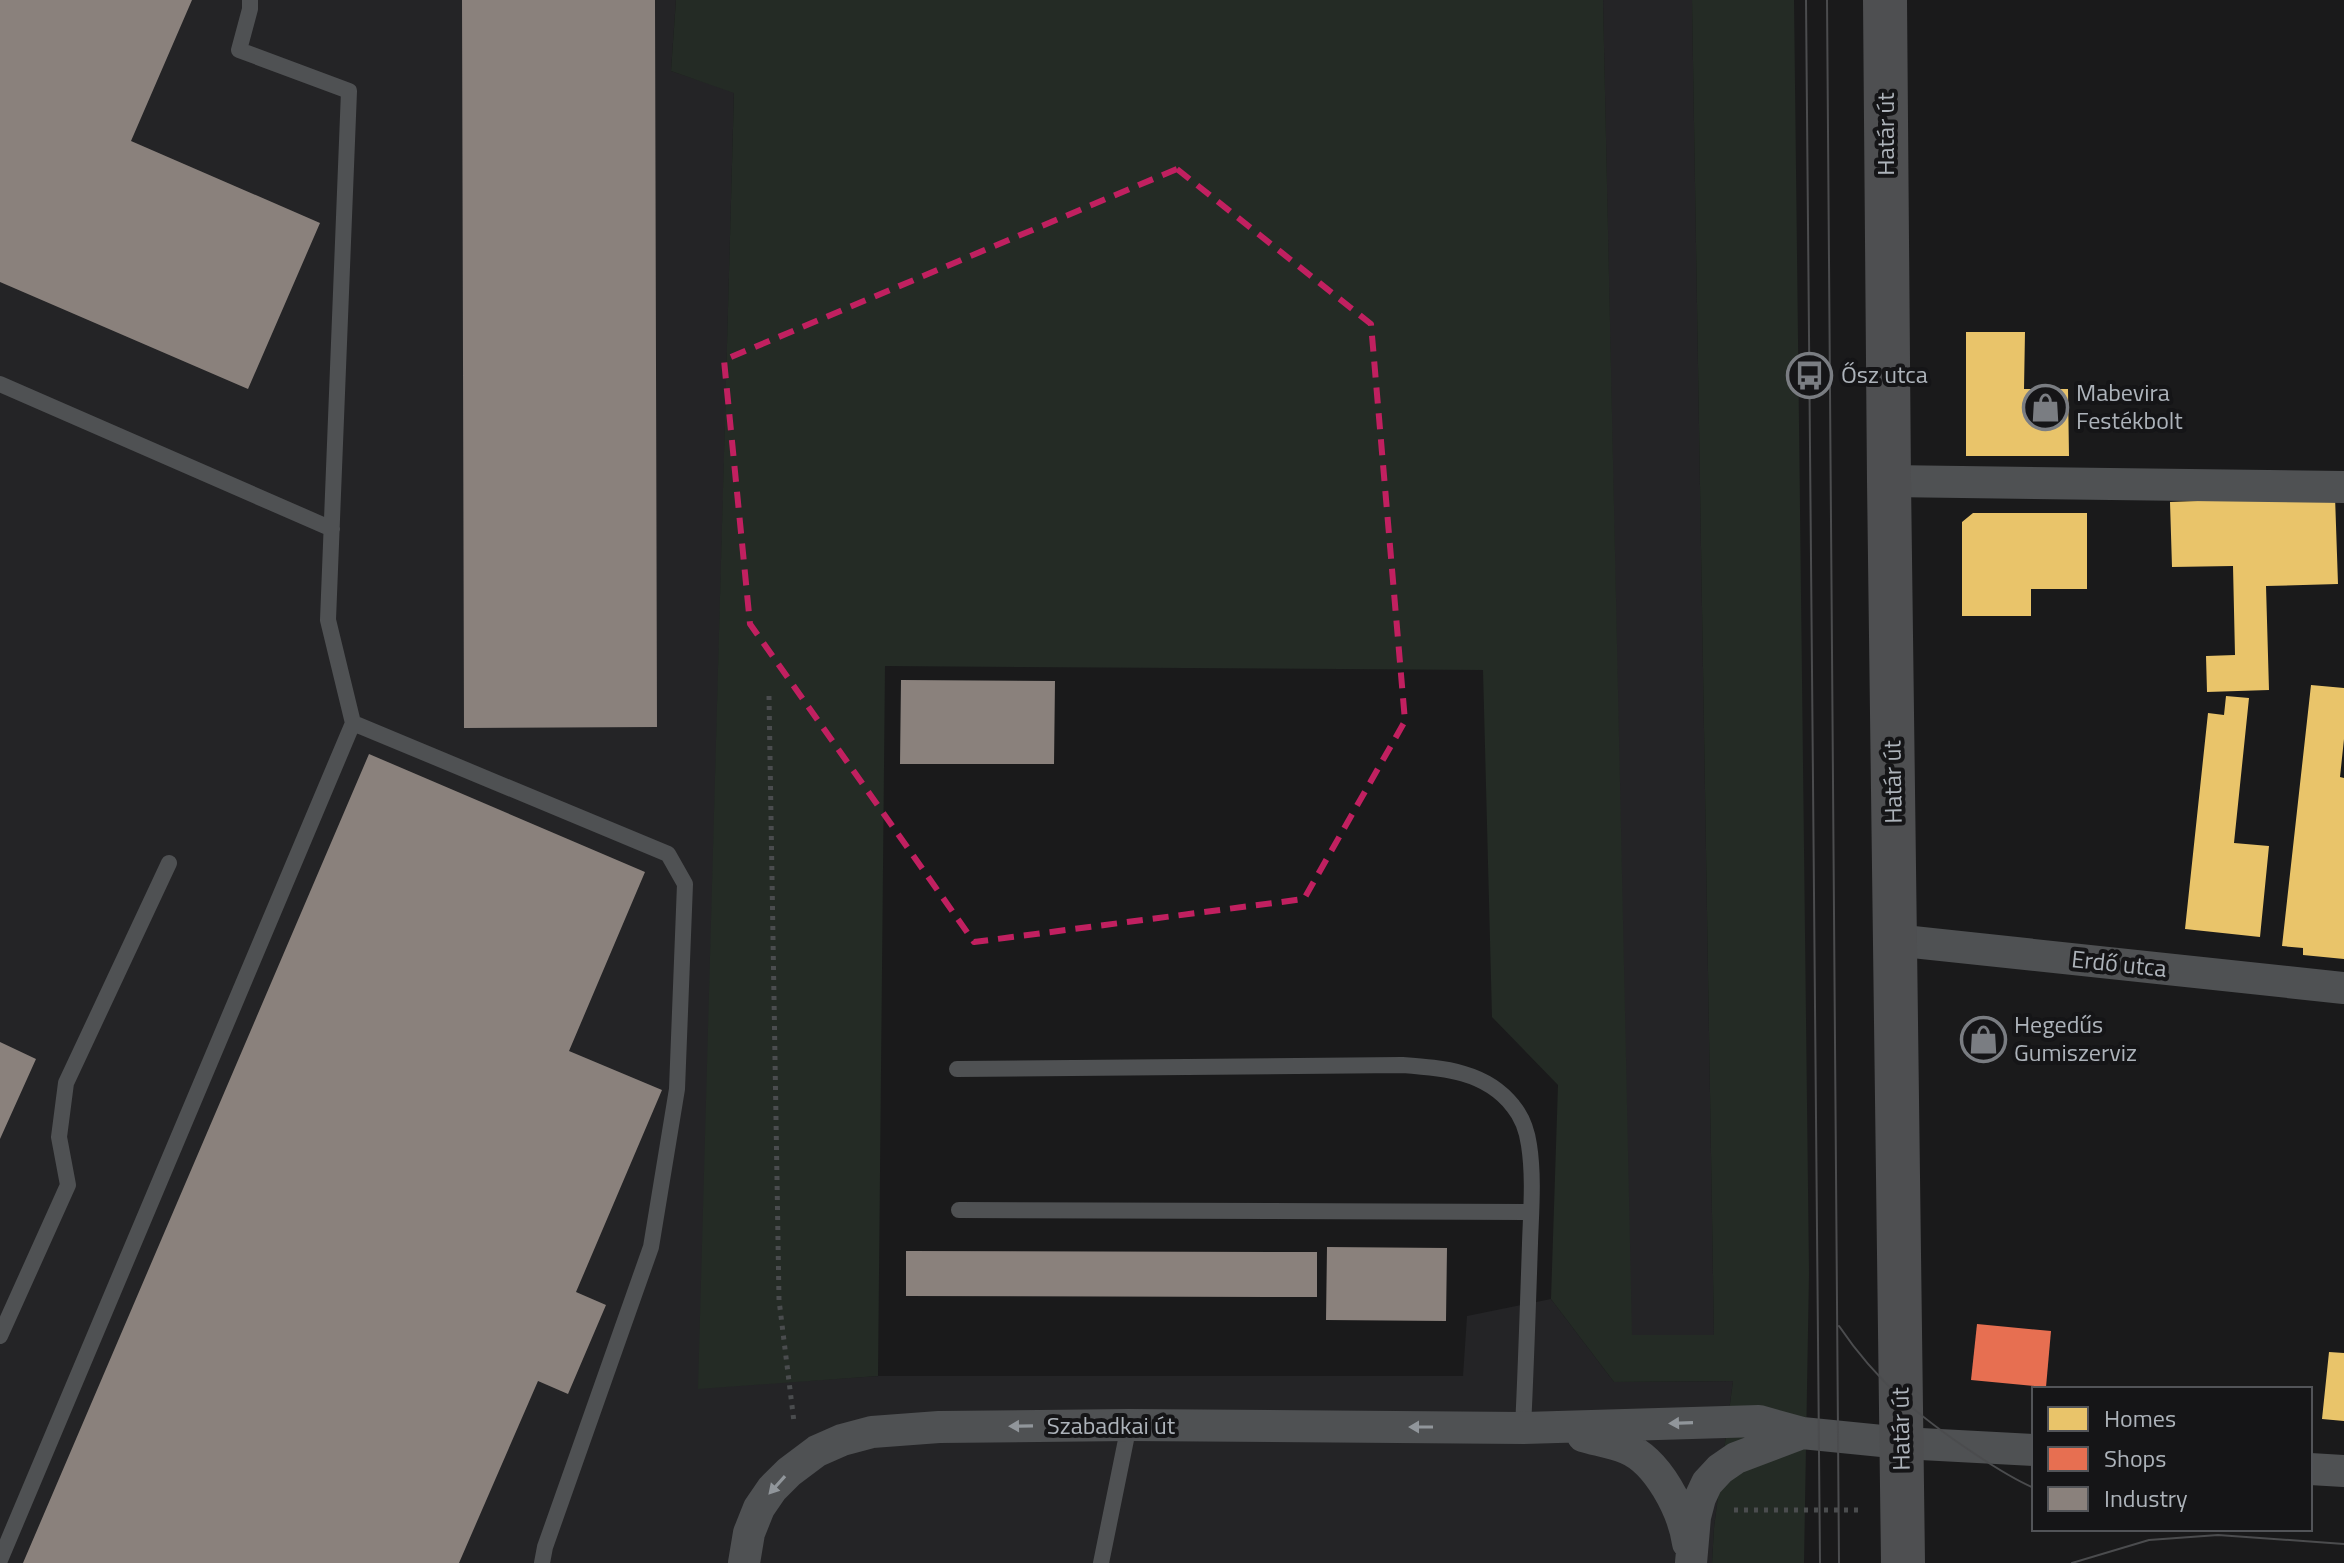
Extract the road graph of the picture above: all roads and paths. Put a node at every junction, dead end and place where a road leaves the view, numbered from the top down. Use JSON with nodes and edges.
{"nodes":[{"id":1,"x":250,"y":0,"type":"edge"},
{"id":2,"x":1885,"y":0,"type":"edge"},
{"id":3,"x":0,"y":384,"type":"edge"},
{"id":4,"x":1889,"y":481,"type":"junction"},
{"id":5,"x":2344,"y":487,"type":"edge"},
{"id":6,"x":332,"y":529,"type":"junction"},
{"id":7,"x":769,"y":696,"type":"dead end"},
{"id":8,"x":353,"y":723,"type":"junction"},
{"id":9,"x":169,"y":863,"type":"dead end"},
{"id":10,"x":1894,"y":940,"type":"junction"},
{"id":11,"x":2344,"y":988,"type":"edge"},
{"id":12,"x":957,"y":1069,"type":"dead end"},
{"id":13,"x":959,"y":1210,"type":"dead end"},
{"id":14,"x":1531,"y":1212,"type":"junction"},
{"id":15,"x":0,"y":1336,"type":"edge"},
{"id":16,"x":1129,"y":1425,"type":"junction"},
{"id":17,"x":1536,"y":1428,"type":"junction"},
{"id":18,"x":1802,"y":1433,"type":"junction"},
{"id":19,"x":1902,"y":1443,"type":"junction"},
{"id":20,"x":2032,"y":1450,"type":"edge"},
{"id":21,"x":800,"y":1462,"type":"junction"},
{"id":22,"x":2312,"y":1469,"type":"edge"},
{"id":23,"x":2344,"y":1471,"type":"edge"},
{"id":24,"x":1697,"y":1510,"type":"junction"},
{"id":25,"x":1902,"y":1510,"type":"junction"},
{"id":26,"x":0,"y":1560,"type":"edge"},
{"id":27,"x":1691,"y":1562,"type":"edge"},
{"id":28,"x":542,"y":1563,"type":"edge"},
{"id":29,"x":744,"y":1563,"type":"edge"},
{"id":30,"x":1101,"y":1563,"type":"edge"},
{"id":31,"x":1903,"y":1563,"type":"edge"}],
"edges":[{"from":1,"to":6,"type":"lane"},
{"from":2,"to":4,"type":"main road","name":"Határ út"},
{"from":3,"to":6,"type":"lane"},
{"from":4,"to":5,"type":"street"},
{"from":4,"to":10,"type":"main road","name":"Határ út"},
{"from":6,"to":8,"type":"lane"},
{"from":7,"to":21,"type":"path"},
{"from":8,"to":26,"type":"lane"},
{"from":8,"to":28,"type":"lane"},
{"from":9,"to":15,"type":"lane"},
{"from":10,"to":11,"type":"street","name":"Erdő utca"},
{"from":10,"to":19,"type":"main road","name":"Határ út"},
{"from":12,"to":14,"type":"lane"},
{"from":13,"to":14,"type":"lane"},
{"from":14,"to":17,"type":"lane"},
{"from":17,"to":16,"type":"street","name":"Szabadkai út","one_way":true},
{"from":16,"to":21,"type":"street","name":"Szabadkai út","one_way":true},
{"from":16,"to":30,"type":"lane"},
{"from":18,"to":17,"type":"street","name":"Szabadkai út","one_way":true},
{"from":17,"to":27,"type":"street","name":"Szabadkai út"},
{"from":18,"to":19,"type":"street","name":"Szabadkai út"},
{"from":18,"to":24,"type":"street"},
{"from":19,"to":20,"type":"street","name":"Szabadkai út"},
{"from":19,"to":25,"type":"main road","name":"Határ út"},
{"from":21,"to":29,"type":"street","name":"Szabadkai út","one_way":true},
{"from":22,"to":23,"type":"street"},
{"from":24,"to":25,"type":"path"},
{"from":24,"to":27,"type":"street"},
{"from":25,"to":31,"type":"main road","name":"Határ út"}]}
